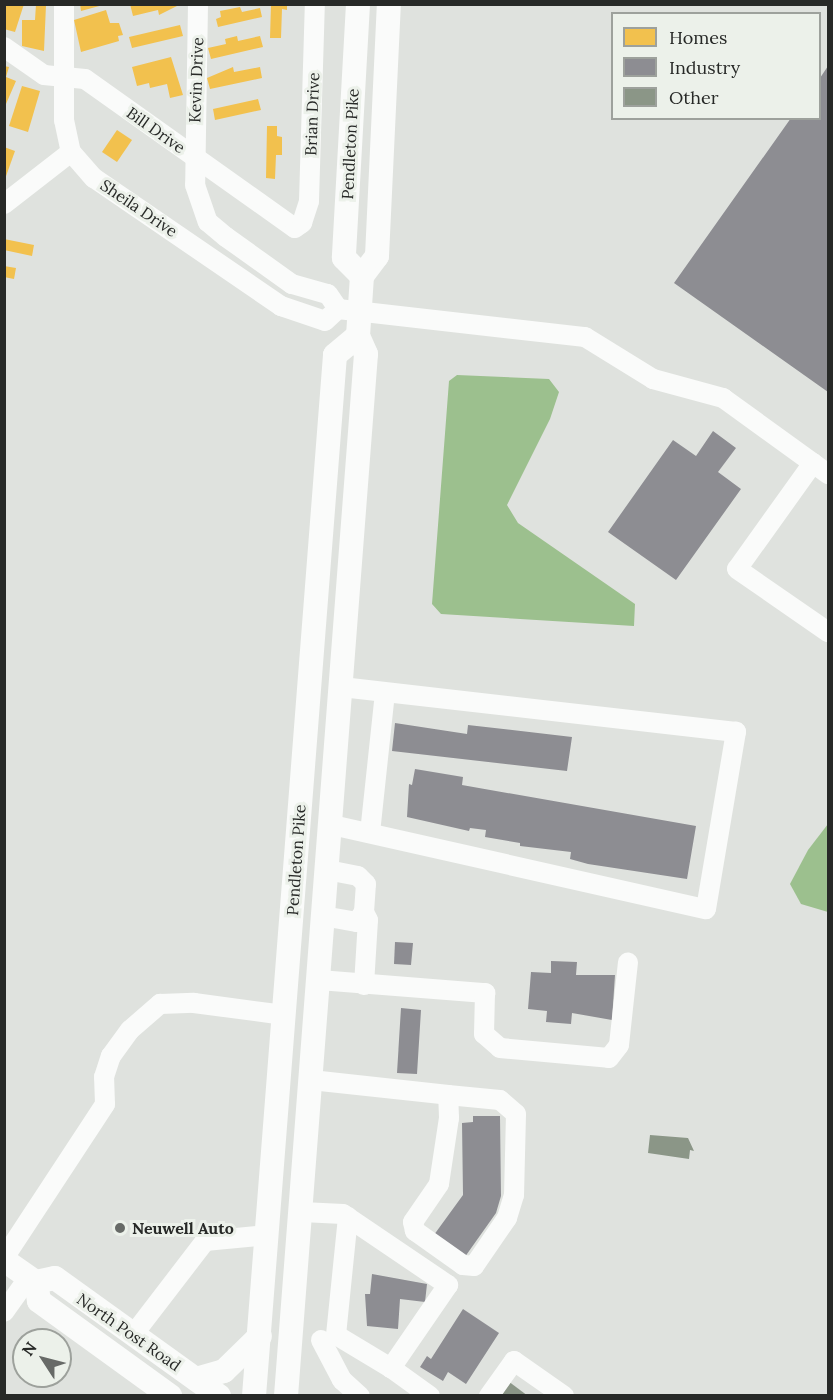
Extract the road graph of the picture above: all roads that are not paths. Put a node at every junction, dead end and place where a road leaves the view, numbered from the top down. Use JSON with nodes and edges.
{"nodes":[{"id":1,"x":64,"y":4,"type":"edge"},
{"id":2,"x":198,"y":4,"type":"edge"},
{"id":3,"x":315,"y":4,"type":"edge"},
{"id":4,"x":358,"y":4,"type":"edge"},
{"id":5,"x":389,"y":4,"type":"edge"},
{"id":6,"x":4,"y":47,"type":"edge"},
{"id":7,"x":62,"y":75,"type":"junction"},
{"id":8,"x":71,"y":152,"type":"junction"},
{"id":9,"x":194,"y":156,"type":"junction"},
{"id":10,"x":4,"y":204,"type":"edge"},
{"id":11,"x":302,"y":223,"type":"joint"},
{"id":12,"x":362,"y":276,"type":"junction"},
{"id":13,"x":352,"y":319,"type":"junction"},
{"id":14,"x":821,"y":468,"type":"edge"},
{"id":15,"x":828,"y":632,"type":"edge"},
{"id":16,"x":342,"y":687,"type":"junction"},
{"id":17,"x":385,"y":693,"type":"junction"},
{"id":18,"x":332,"y":825,"type":"junction"},
{"id":19,"x":370,"y":833,"type":"junction"},
{"id":20,"x":327,"y":870,"type":"junction"},
{"id":21,"x":364,"y":912,"type":"junction"},
{"id":22,"x":324,"y":916,"type":"junction"},
{"id":23,"x":628,"y":962,"type":"dead end"},
{"id":24,"x":319,"y":980,"type":"junction"},
{"id":25,"x":364,"y":985,"type":"junction"},
{"id":26,"x":284,"y":1015,"type":"junction"},
{"id":27,"x":311,"y":1080,"type":"junction"},
{"id":28,"x":448,"y":1095,"type":"junction"},
{"id":29,"x":302,"y":1212,"type":"junction"},
{"id":30,"x":348,"y":1217,"type":"junction"},
{"id":31,"x":267,"y":1236,"type":"junction"},
{"id":32,"x":4,"y":1259,"type":"edge"},
{"id":33,"x":33,"y":1280,"type":"junction"},
{"id":34,"x":4,"y":1312,"type":"edge"},
{"id":35,"x":134,"y":1335,"type":"junction"},
{"id":36,"x":260,"y":1336,"type":"junction"},
{"id":37,"x":291,"y":1336,"type":"junction"},
{"id":38,"x":329,"y":1338,"type":"junction"},
{"id":39,"x":391,"y":1368,"type":"junction"},
{"id":40,"x":196,"y":1380,"type":"junction"},
{"id":41,"x":165,"y":1394,"type":"edge"},
{"id":42,"x":219,"y":1395,"type":"edge"},
{"id":43,"x":254,"y":1395,"type":"edge"},
{"id":44,"x":286,"y":1395,"type":"edge"},
{"id":45,"x":360,"y":1395,"type":"edge"},
{"id":46,"x":430,"y":1395,"type":"edge"},
{"id":47,"x":489,"y":1395,"type":"edge"},
{"id":48,"x":564,"y":1395,"type":"edge"}],
"edges":[{"from":1,"to":7,"type":"street","name":"Sheila Drive"},
{"from":2,"to":9,"type":"street","name":"Kevin Drive"},
{"from":3,"to":11,"type":"street","name":"Brian Drive"},
{"from":4,"to":12,"type":"main road","name":"Pendleton Pike"},
{"from":5,"to":12,"type":"main road","name":"Pendleton Pike"},
{"from":6,"to":7,"type":"street","name":"Bill Drive"},
{"from":7,"to":8,"type":"street","name":"Sheila Drive"},
{"from":7,"to":9,"type":"street","name":"Bill Drive"},
{"from":8,"to":10,"type":"street"},
{"from":8,"to":13,"type":"street","name":"Sheila Drive"},
{"from":9,"to":11,"type":"street","name":"Bill Drive"},
{"from":9,"to":13,"type":"street"},
{"from":12,"to":13,"type":"main road","name":"Pendleton Pike"},
{"from":13,"to":14,"type":"street"},
{"from":13,"to":16,"type":"main road","name":"Pendleton Pike"},
{"from":13,"to":26,"type":"main road","name":"Pendleton Pike"},
{"from":14,"to":15,"type":"street"},
{"from":16,"to":17,"type":"street"},
{"from":16,"to":18,"type":"main road","name":"Pendleton Pike"},
{"from":17,"to":19,"type":"street"},
{"from":17,"to":19,"type":"street"},
{"from":18,"to":19,"type":"street"},
{"from":18,"to":20,"type":"main road","name":"Pendleton Pike"},
{"from":20,"to":21,"type":"street"},
{"from":20,"to":22,"type":"main road","name":"Pendleton Pike"},
{"from":21,"to":22,"type":"street"},
{"from":21,"to":25,"type":"street"},
{"from":22,"to":24,"type":"main road","name":"Pendleton Pike"},
{"from":23,"to":25,"type":"street"},
{"from":24,"to":25,"type":"street"},
{"from":24,"to":27,"type":"main road","name":"Pendleton Pike"},
{"from":26,"to":31,"type":"main road","name":"Pendleton Pike"},
{"from":26,"to":32,"type":"street"},
{"from":27,"to":28,"type":"street"},
{"from":27,"to":29,"type":"main road","name":"Pendleton Pike"},
{"from":28,"to":28,"type":"street"},
{"from":29,"to":30,"type":"street"},
{"from":29,"to":37,"type":"main road","name":"Pendleton Pike"},
{"from":30,"to":38,"type":"street"},
{"from":30,"to":39,"type":"street"},
{"from":31,"to":35,"type":"street"},
{"from":31,"to":36,"type":"main road","name":"Pendleton Pike"},
{"from":32,"to":33,"type":"main road","name":"North Post Road"},
{"from":33,"to":34,"type":"street"},
{"from":33,"to":35,"type":"main road","name":"North Post Road"},
{"from":33,"to":41,"type":"main road","name":"North Post Road"},
{"from":35,"to":40,"type":"main road","name":"North Post Road"},
{"from":36,"to":40,"type":"main road"},
{"from":36,"to":43,"type":"main road","name":"Pendleton Pike"},
{"from":37,"to":38,"type":"street"},
{"from":37,"to":44,"type":"main road","name":"Pendleton Pike"},
{"from":38,"to":39,"type":"street"},
{"from":38,"to":45,"type":"street"},
{"from":39,"to":46,"type":"street"},
{"from":40,"to":42,"type":"main road","name":"North Post Road"},
{"from":47,"to":48,"type":"street"}]}
